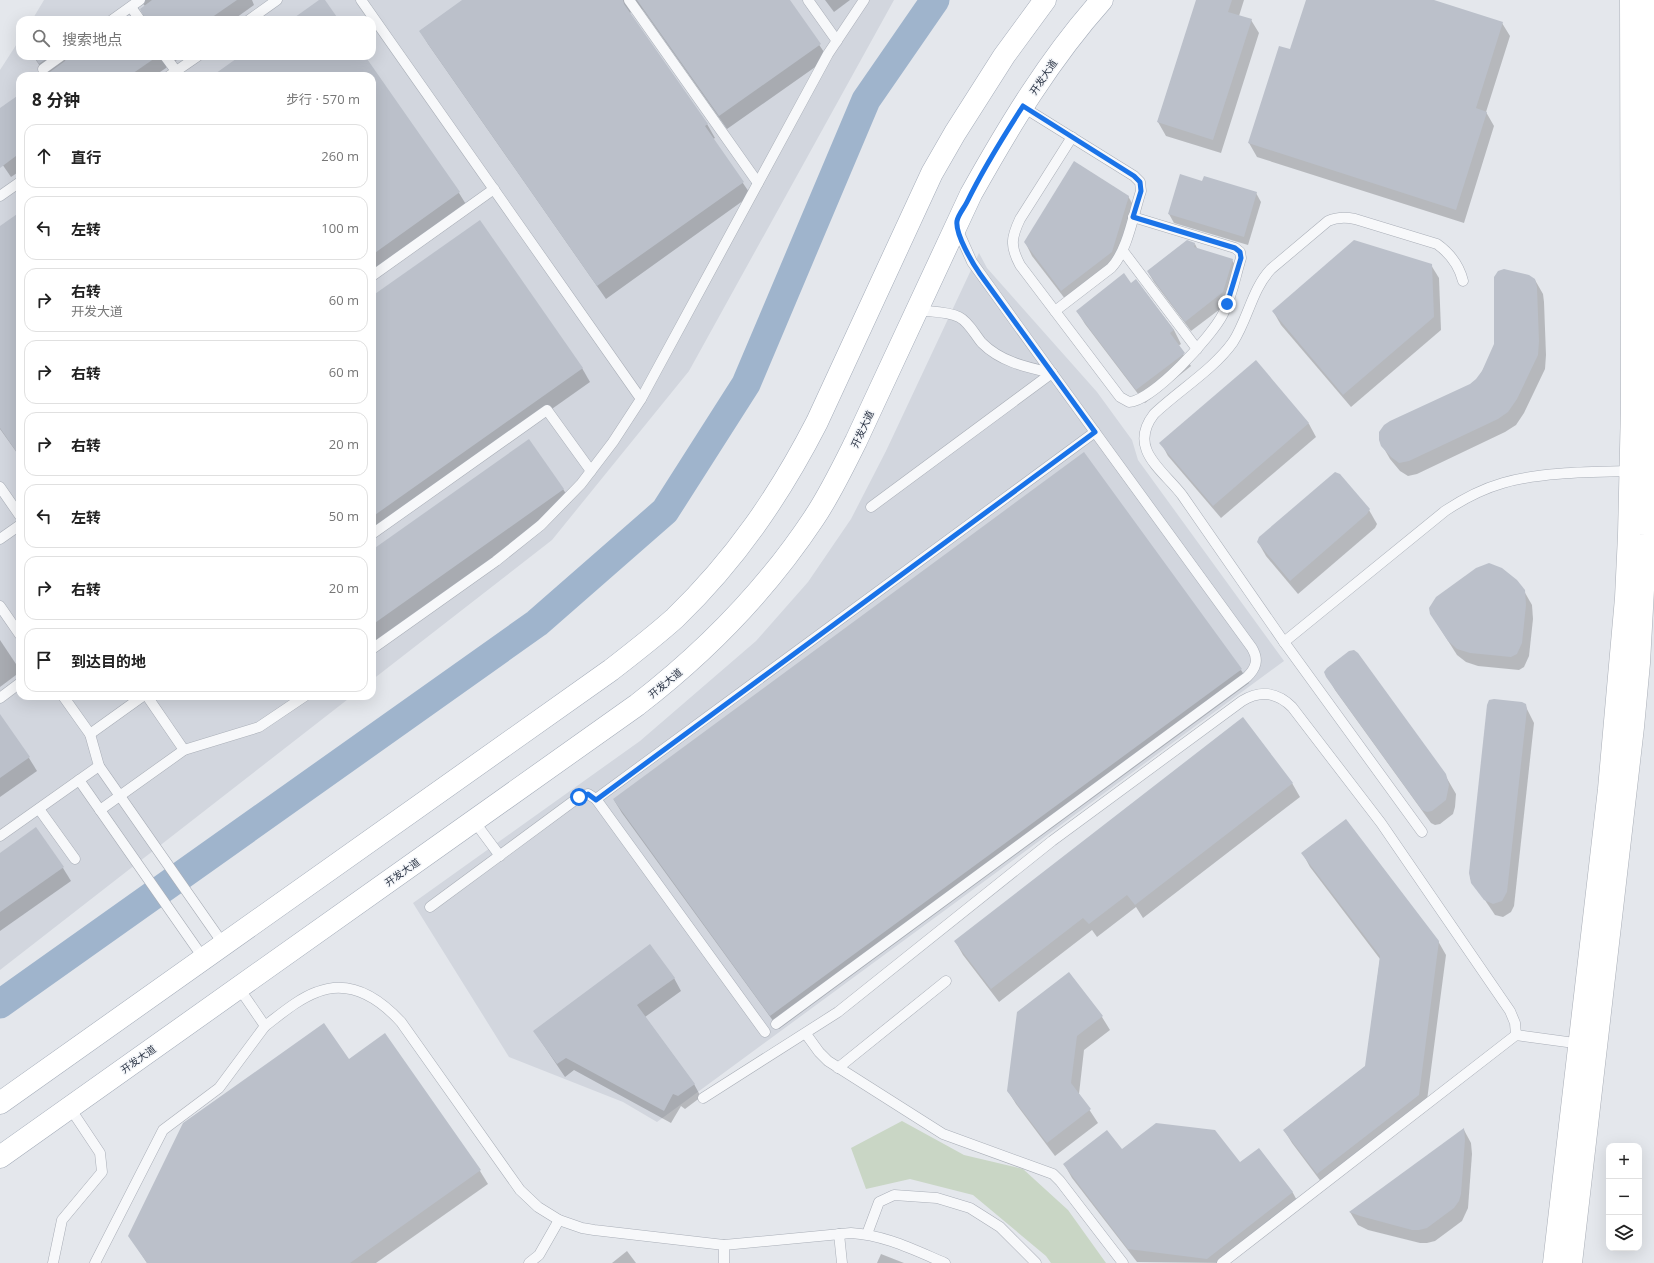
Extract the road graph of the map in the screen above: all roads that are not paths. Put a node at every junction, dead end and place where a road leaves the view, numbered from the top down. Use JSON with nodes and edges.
{"nodes":[{"id":1,"x":140,"y":0,"type":"edge"},
{"id":2,"x":277,"y":0,"type":"edge"},
{"id":3,"x":361,"y":0,"type":"edge"},
{"id":4,"x":629,"y":0,"type":"edge"},
{"id":5,"x":808,"y":0,"type":"edge"},
{"id":6,"x":864,"y":0,"type":"edge"},
{"id":7,"x":1045,"y":0,"type":"edge"},
{"id":8,"x":1102,"y":0,"type":"edge"},
{"id":9,"x":1632,"y":0,"type":"edge"},
{"id":10,"x":1648,"y":0,"type":"edge"},
{"id":11,"x":263,"y":4,"type":"edge"},
{"id":12,"x":131,"y":7,"type":"junction"},
{"id":13,"x":118,"y":16,"type":"edge"},
{"id":14,"x":137,"y":16,"type":"edge"},
{"id":15,"x":252,"y":16,"type":"edge"},
{"id":16,"x":372,"y":16,"type":"edge"},
{"id":17,"x":376,"y":21,"type":"edge"},
{"id":18,"x":837,"y":41,"type":"junction"},
{"id":19,"x":55,"y":60,"type":"edge"},
{"id":20,"x":167,"y":60,"type":"edge"},
{"id":21,"x":192,"y":60,"type":"edge"},
{"id":22,"x":43,"y":69,"type":"dead end"},
{"id":23,"x":172,"y":72,"type":"edge"},
{"id":24,"x":176,"y":72,"type":"edge"},
{"id":25,"x":1023,"y":106,"type":"junction"},
{"id":26,"x":1072,"y":137,"type":"junction"},
{"id":27,"x":758,"y":183,"type":"junction"},
{"id":28,"x":16,"y":185,"type":"edge"},
{"id":29,"x":494,"y":189,"type":"junction"},
{"id":30,"x":0,"y":196,"type":"edge"},
{"id":31,"x":1133,"y":217,"type":"junction"},
{"id":32,"x":957,"y":222,"type":"junction"},
{"id":33,"x":1123,"y":251,"type":"junction"},
{"id":34,"x":376,"y":273,"type":"edge"},
{"id":35,"x":1463,"y":281,"type":"dead end"},
{"id":36,"x":916,"y":310,"type":"junction"},
{"id":37,"x":1055,"y":311,"type":"junction"},
{"id":38,"x":1197,"y":349,"type":"junction"},
{"id":39,"x":1052,"y":373,"type":"junction"},
{"id":40,"x":641,"y":399,"type":"junction"},
{"id":41,"x":1095,"y":432,"type":"junction"},
{"id":42,"x":1640,"y":471,"type":"junction"},
{"id":43,"x":590,"y":472,"type":"junction"},
{"id":44,"x":0,"y":487,"type":"edge"},
{"id":45,"x":871,"y":507,"type":"dead end"},
{"id":46,"x":16,"y":510,"type":"edge"},
{"id":47,"x":16,"y":528,"type":"edge"},
{"id":48,"x":376,"y":531,"type":"edge"},
{"id":49,"x":0,"y":539,"type":"edge"},
{"id":50,"x":0,"y":606,"type":"edge"},
{"id":51,"x":16,"y":629,"type":"edge"},
{"id":52,"x":1284,"y":642,"type":"junction"},
{"id":53,"x":376,"y":646,"type":"edge"},
{"id":54,"x":16,"y":686,"type":"edge"},
{"id":55,"x":0,"y":698,"type":"edge"},
{"id":56,"x":66,"y":700,"type":"edge"},
{"id":57,"x":137,"y":700,"type":"edge"},
{"id":58,"x":150,"y":700,"type":"edge"},
{"id":59,"x":297,"y":700,"type":"edge"},
{"id":60,"x":90,"y":734,"type":"junction"},
{"id":61,"x":184,"y":750,"type":"junction"},
{"id":62,"x":99,"y":766,"type":"junction"},
{"id":63,"x":79,"y":780,"type":"junction"},
{"id":64,"x":120,"y":796,"type":"junction"},
{"id":65,"x":596,"y":800,"type":"junction"},
{"id":66,"x":39,"y":809,"type":"junction"},
{"id":67,"x":100,"y":810,"type":"junction"},
{"id":68,"x":474,"y":821,"type":"junction"},
{"id":69,"x":1422,"y":832,"type":"dead end"},
{"id":70,"x":0,"y":836,"type":"edge"},
{"id":71,"x":500,"y":856,"type":"junction"},
{"id":72,"x":75,"y":859,"type":"dead end"},
{"id":73,"x":430,"y":907,"type":"dead end"},
{"id":74,"x":224,"y":945,"type":"junction"},
{"id":75,"x":204,"y":959,"type":"junction"},
{"id":76,"x":946,"y":981,"type":"dead end"},
{"id":77,"x":239,"y":988,"type":"junction"},
{"id":78,"x":776,"y":1024,"type":"dead end"},
{"id":79,"x":265,"y":1026,"type":"junction"},
{"id":80,"x":765,"y":1032,"type":"dead end"},
{"id":81,"x":806,"y":1034,"type":"junction"},
{"id":82,"x":1516,"y":1035,"type":"junction"},
{"id":83,"x":1588,"y":1045,"type":"junction"},
{"id":84,"x":838,"y":1068,"type":"junction"},
{"id":85,"x":703,"y":1098,"type":"dead end"},
{"id":86,"x":0,"y":1103,"type":"edge"},
{"id":87,"x":70,"y":1108,"type":"junction"},
{"id":88,"x":0,"y":1157,"type":"edge"},
{"id":89,"x":559,"y":1220,"type":"junction"},
{"id":90,"x":839,"y":1234,"type":"junction"},
{"id":91,"x":867,"y":1234,"type":"junction"},
{"id":92,"x":724,"y":1245,"type":"junction"},
{"id":93,"x":52,"y":1263,"type":"edge"},
{"id":94,"x":95,"y":1263,"type":"edge"},
{"id":95,"x":530,"y":1263,"type":"edge"},
{"id":96,"x":724,"y":1263,"type":"edge"},
{"id":97,"x":842,"y":1263,"type":"edge"},
{"id":98,"x":945,"y":1263,"type":"edge"},
{"id":99,"x":1036,"y":1263,"type":"edge"},
{"id":100,"x":1124,"y":1263,"type":"edge"},
{"id":101,"x":1222,"y":1263,"type":"edge"},
{"id":102,"x":1554,"y":1263,"type":"edge"},
{"id":103,"x":1571,"y":1263,"type":"edge"}],
"edges":[{"from":1,"to":12,"type":"lane"},
{"from":2,"to":11,"type":"lane"},
{"from":3,"to":16,"type":"lane"},
{"from":4,"to":27,"type":"lane"},
{"from":5,"to":18,"type":"lane"},
{"from":6,"to":18,"type":"lane"},
{"from":7,"to":74,"type":"main road"},
{"from":8,"to":25,"type":"main road","name":"开发大道"},
{"from":9,"to":42,"type":"main road"},
{"from":10,"to":42,"type":"main road"},
{"from":11,"to":15,"type":"lane"},
{"from":12,"to":13,"type":"lane"},
{"from":12,"to":14,"type":"lane"},
{"from":17,"to":29,"type":"lane"},
{"from":18,"to":27,"type":"lane"},
{"from":19,"to":22,"type":"lane"},
{"from":20,"to":23,"type":"lane"},
{"from":21,"to":24,"type":"lane"},
{"from":25,"to":26,"type":"lane"},
{"from":25,"to":32,"type":"main road","name":"开发大道"},
{"from":26,"to":31,"type":"lane"},
{"from":26,"to":37,"type":"lane"},
{"from":27,"to":40,"type":"lane"},
{"from":28,"to":30,"type":"lane"},
{"from":29,"to":34,"type":"lane"},
{"from":29,"to":40,"type":"lane"},
{"from":31,"to":33,"type":"lane"},
{"from":31,"to":38,"type":"lane"},
{"from":32,"to":36,"type":"main road","name":"开发大道"},
{"from":32,"to":39,"type":"lane"},
{"from":33,"to":37,"type":"lane"},
{"from":33,"to":38,"type":"lane"},
{"from":35,"to":52,"type":"lane"},
{"from":36,"to":39,"type":"lane"},
{"from":36,"to":68,"type":"main road","name":"开发大道"},
{"from":37,"to":38,"type":"lane"},
{"from":39,"to":41,"type":"lane"},
{"from":39,"to":45,"type":"lane"},
{"from":40,"to":43,"type":"lane"},
{"from":41,"to":65,"type":"lane"},
{"from":41,"to":78,"type":"lane"},
{"from":42,"to":52,"type":"lane"},
{"from":42,"to":83,"type":"main road"},
{"from":43,"to":48,"type":"lane"},
{"from":43,"to":53,"type":"lane"},
{"from":44,"to":46,"type":"lane"},
{"from":47,"to":49,"type":"lane"},
{"from":50,"to":51,"type":"lane"},
{"from":52,"to":69,"type":"lane"},
{"from":54,"to":55,"type":"lane"},
{"from":56,"to":60,"type":"lane"},
{"from":57,"to":60,"type":"lane"},
{"from":58,"to":61,"type":"lane"},
{"from":59,"to":61,"type":"lane"},
{"from":60,"to":62,"type":"lane"},
{"from":61,"to":64,"type":"lane"},
{"from":62,"to":63,"type":"lane"},
{"from":62,"to":64,"type":"lane"},
{"from":63,"to":66,"type":"lane"},
{"from":63,"to":67,"type":"lane"},
{"from":64,"to":67,"type":"lane"},
{"from":64,"to":74,"type":"lane"},
{"from":65,"to":71,"type":"lane"},
{"from":65,"to":80,"type":"lane"},
{"from":66,"to":70,"type":"lane"},
{"from":66,"to":72,"type":"lane"},
{"from":67,"to":75,"type":"lane"},
{"from":68,"to":71,"type":"lane"},
{"from":68,"to":77,"type":"main road","name":"开发大道"},
{"from":71,"to":73,"type":"lane"},
{"from":74,"to":75,"type":"main road"},
{"from":75,"to":86,"type":"main road"},
{"from":76,"to":84,"type":"lane"},
{"from":77,"to":79,"type":"lane"},
{"from":77,"to":87,"type":"main road","name":"开发大道"},
{"from":79,"to":89,"type":"lane"},
{"from":79,"to":94,"type":"lane"},
{"from":81,"to":82,"type":"lane"},
{"from":81,"to":84,"type":"lane"},
{"from":81,"to":85,"type":"lane"},
{"from":82,"to":83,"type":"lane"},
{"from":82,"to":101,"type":"lane"},
{"from":83,"to":102,"type":"main road"},
{"from":83,"to":103,"type":"main road"},
{"from":84,"to":100,"type":"lane"},
{"from":87,"to":88,"type":"main road","name":"开发大道"},
{"from":87,"to":93,"type":"lane"},
{"from":89,"to":92,"type":"lane"},
{"from":89,"to":95,"type":"lane"},
{"from":90,"to":91,"type":"lane"},
{"from":90,"to":92,"type":"lane"},
{"from":90,"to":97,"type":"lane"},
{"from":91,"to":98,"type":"lane"},
{"from":91,"to":99,"type":"lane"},
{"from":92,"to":96,"type":"lane"}]}
